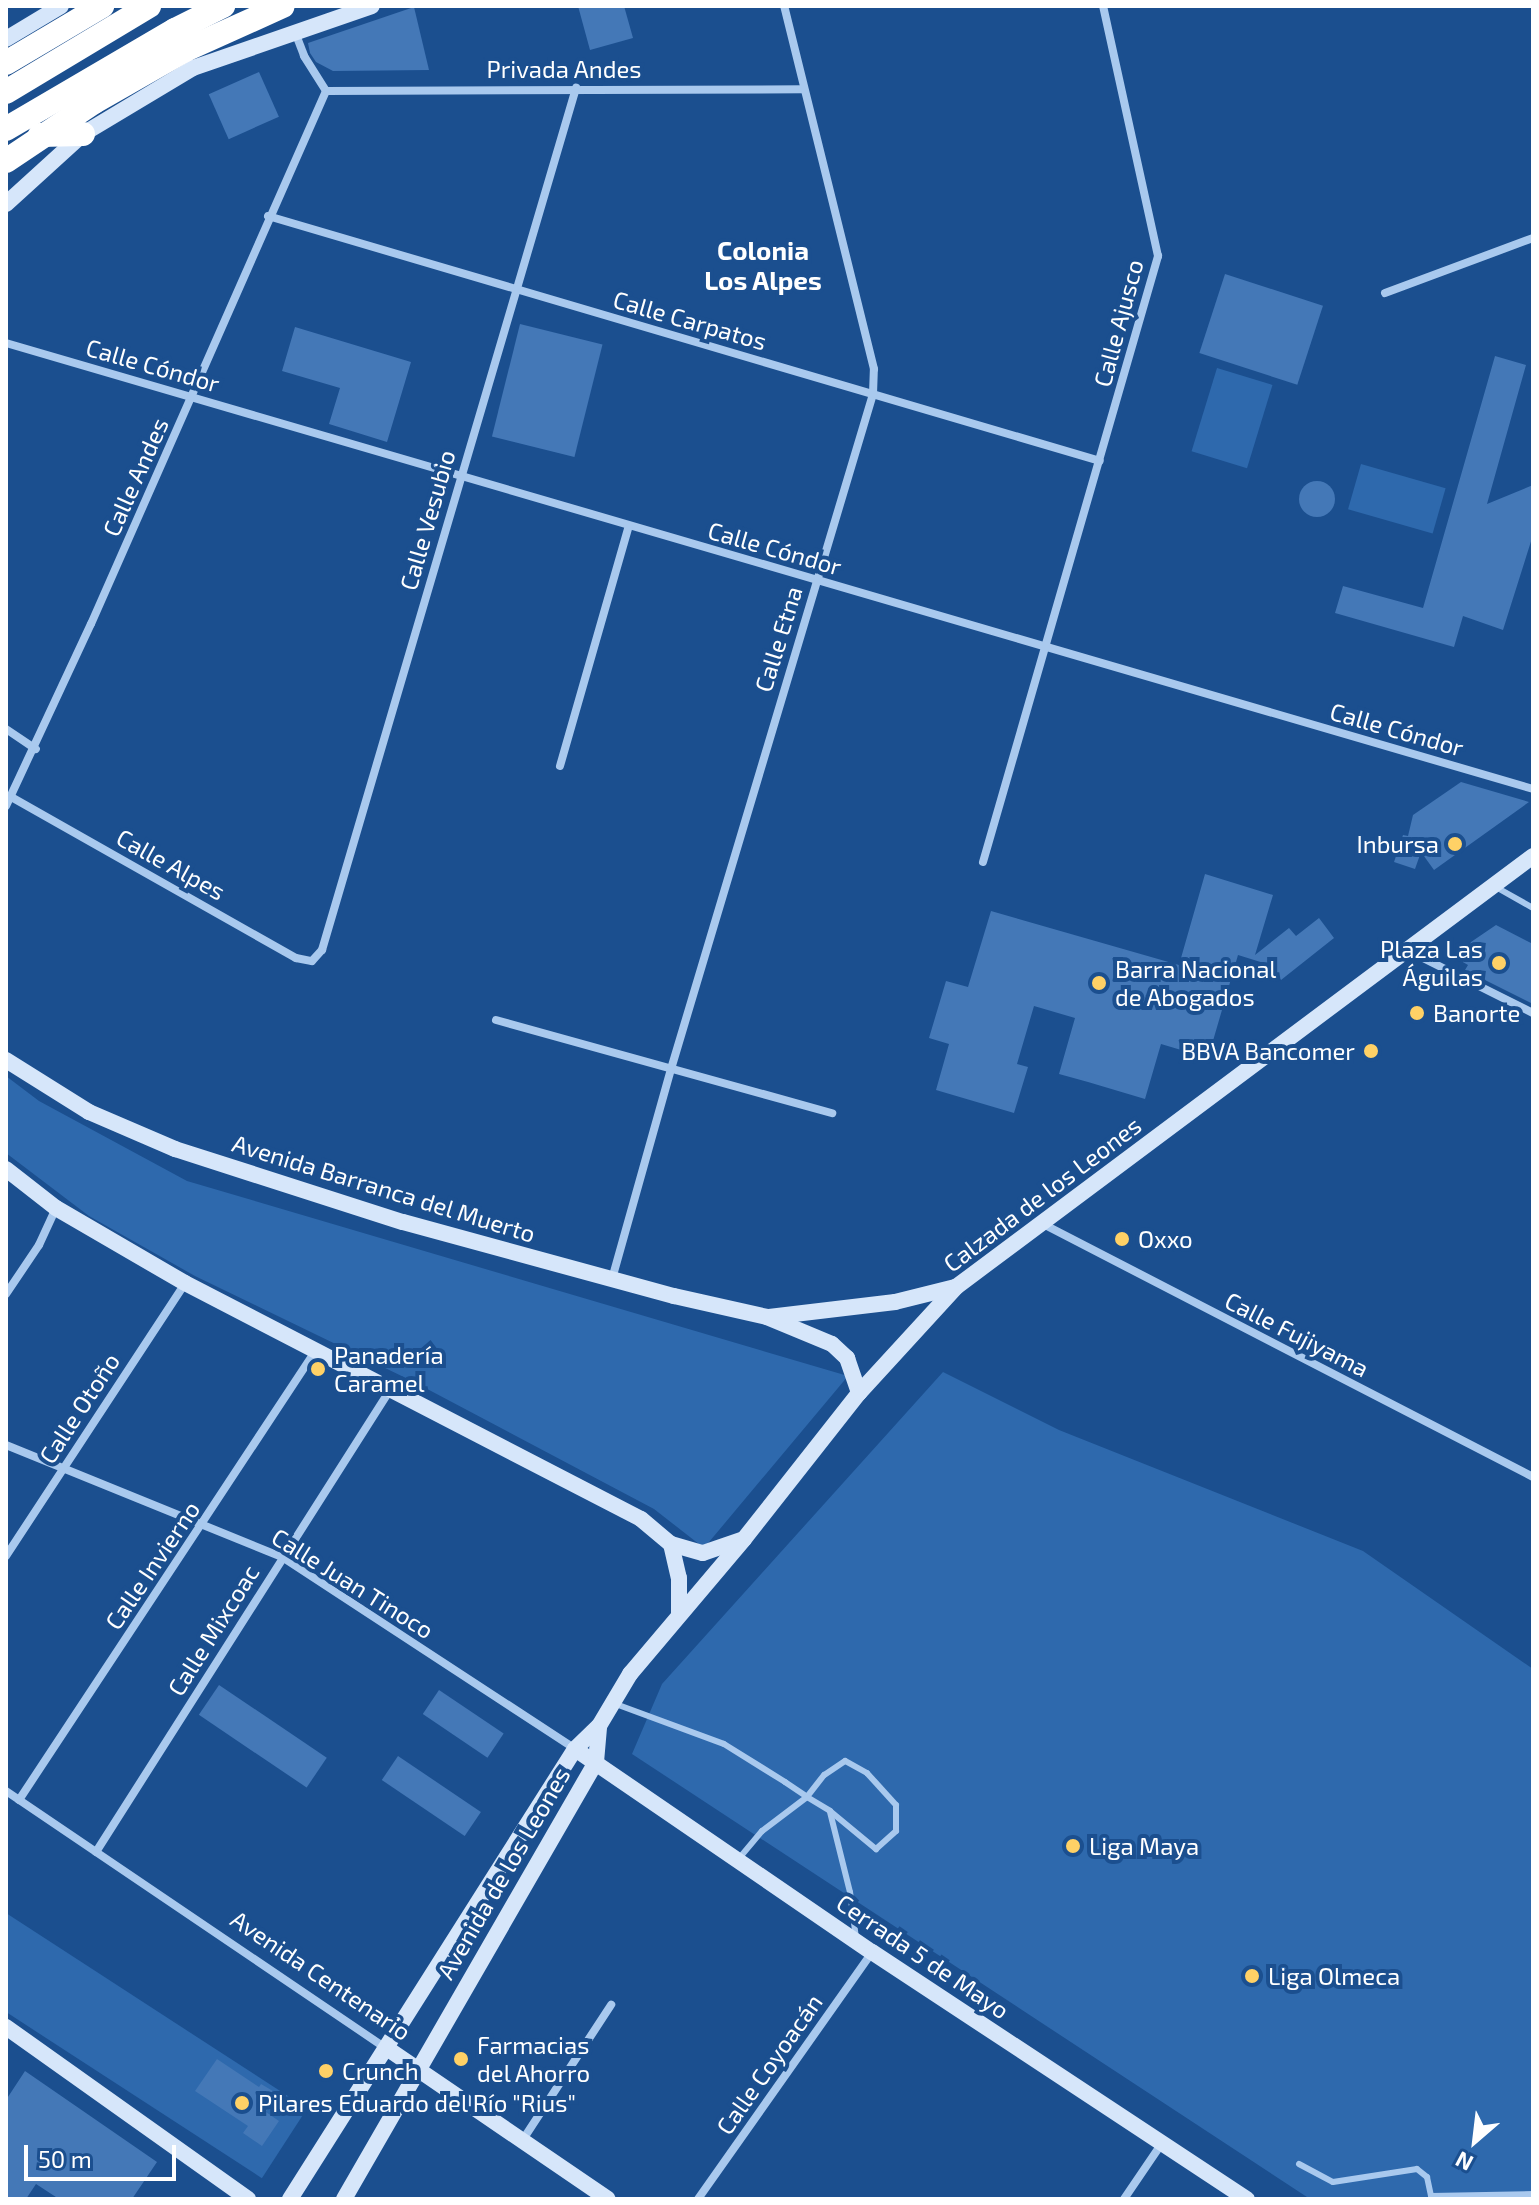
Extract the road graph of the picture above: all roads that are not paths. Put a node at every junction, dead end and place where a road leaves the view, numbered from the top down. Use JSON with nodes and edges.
{"nodes":[{"id":1,"x":61,"y":6,"type":"edge"},
{"id":2,"x":102,"y":6,"type":"edge"},
{"id":3,"x":149,"y":6,"type":"edge"},
{"id":4,"x":223,"y":6,"type":"edge"},
{"id":5,"x":283,"y":6,"type":"edge"},
{"id":6,"x":372,"y":6,"type":"edge"},
{"id":7,"x":784,"y":6,"type":"edge"},
{"id":8,"x":1103,"y":6,"type":"edge"},
{"id":9,"x":294,"y":31,"type":"junction"},
{"id":10,"x":13,"y":35,"type":"edge"},
{"id":11,"x":6,"y":63,"type":"edge"},
{"id":12,"x":576,"y":88,"type":"junction"},
{"id":13,"x":803,"y":89,"type":"junction"},
{"id":14,"x":326,"y":91,"type":"junction"},
{"id":15,"x":6,"y":92,"type":"edge"},
{"id":16,"x":6,"y":132,"type":"edge"},
{"id":17,"x":83,"y":134,"type":"junction"},
{"id":18,"x":6,"y":161,"type":"edge"},
{"id":19,"x":6,"y":204,"type":"edge"},
{"id":20,"x":268,"y":216,"type":"junction"},
{"id":21,"x":1533,"y":238,"type":"edge"},
{"id":22,"x":516,"y":289,"type":"junction"},
{"id":23,"x":1385,"y":293,"type":"dead end"},
{"id":24,"x":6,"y":343,"type":"edge"},
{"id":25,"x":873,"y":394,"type":"junction"},
{"id":26,"x":192,"y":397,"type":"junction"},
{"id":27,"x":1100,"y":461,"type":"junction"},
{"id":28,"x":460,"y":478,"type":"junction"},
{"id":29,"x":629,"y":526,"type":"junction"},
{"id":30,"x":816,"y":581,"type":"junction"},
{"id":31,"x":1044,"y":647,"type":"junction"},
{"id":32,"x":6,"y":729,"type":"edge"},
{"id":33,"x":36,"y":749,"type":"junction"},
{"id":34,"x":560,"y":766,"type":"dead end"},
{"id":35,"x":1533,"y":789,"type":"edge"},
{"id":36,"x":13,"y":798,"type":"junction"},
{"id":37,"x":6,"y":806,"type":"edge"},
{"id":38,"x":1533,"y":856,"type":"edge"},
{"id":39,"x":983,"y":862,"type":"dead end"},
{"id":40,"x":1492,"y":885,"type":"junction"},
{"id":41,"x":1533,"y":908,"type":"edge"},
{"id":42,"x":1406,"y":950,"type":"junction"},
{"id":43,"x":312,"y":961,"type":"joint"},
{"id":44,"x":1533,"y":1013,"type":"edge"},
{"id":45,"x":496,"y":1020,"type":"dead end"},
{"id":46,"x":6,"y":1060,"type":"edge"},
{"id":47,"x":671,"y":1069,"type":"junction"},
{"id":48,"x":832,"y":1113,"type":"dead end"},
{"id":49,"x":6,"y":1169,"type":"edge"},
{"id":50,"x":56,"y":1208,"type":"junction"},
{"id":51,"x":1045,"y":1225,"type":"junction"},
{"id":52,"x":612,"y":1279,"type":"junction"},
{"id":53,"x":185,"y":1283,"type":"junction"},
{"id":54,"x":956,"y":1287,"type":"junction"},
{"id":55,"x":6,"y":1294,"type":"edge"},
{"id":56,"x":767,"y":1317,"type":"junction"},
{"id":57,"x":316,"y":1350,"type":"junction"},
{"id":58,"x":390,"y":1390,"type":"junction"},
{"id":59,"x":859,"y":1393,"type":"junction"},
{"id":60,"x":6,"y":1445,"type":"edge"},
{"id":61,"x":64,"y":1467,"type":"junction"},
{"id":62,"x":1533,"y":1477,"type":"edge"},
{"id":63,"x":203,"y":1524,"type":"junction"},
{"id":64,"x":744,"y":1539,"type":"junction"},
{"id":65,"x":671,"y":1544,"type":"junction"},
{"id":66,"x":6,"y":1556,"type":"edge"},
{"id":67,"x":282,"y":1557,"type":"junction"},
{"id":68,"x":679,"y":1614,"type":"junction"},
{"id":69,"x":613,"y":1703,"type":"junction"},
{"id":70,"x":599,"y":1726,"type":"junction"},
{"id":71,"x":575,"y":1749,"type":"junction"},
{"id":72,"x":596,"y":1762,"type":"junction"},
{"id":73,"x":6,"y":1791,"type":"edge"},
{"id":74,"x":807,"y":1797,"type":"junction"},
{"id":75,"x":19,"y":1800,"type":"junction"},
{"id":76,"x":830,"y":1811,"type":"junction"},
{"id":77,"x":96,"y":1852,"type":"junction"},
{"id":78,"x":738,"y":1860,"type":"junction"},
{"id":79,"x":856,"y":1941,"type":"junction"},
{"id":80,"x":872,"y":1952,"type":"junction"},
{"id":81,"x":611,"y":2005,"type":"dead end"},
{"id":82,"x":6,"y":2027,"type":"edge"},
{"id":83,"x":388,"y":2049,"type":"junction"},
{"id":84,"x":417,"y":2069,"type":"junction"},
{"id":85,"x":522,"y":2141,"type":"junction"},
{"id":86,"x":1163,"y":2142,"type":"junction"},
{"id":87,"x":1299,"y":2164,"type":"dead end"},
{"id":88,"x":1533,"y":2194,"type":"edge"},
{"id":89,"x":1431,"y":2198,"type":"edge"},
{"id":90,"x":248,"y":2199,"type":"edge"},
{"id":91,"x":290,"y":2199,"type":"edge"},
{"id":92,"x":344,"y":2199,"type":"edge"},
{"id":93,"x":608,"y":2199,"type":"edge"},
{"id":94,"x":698,"y":2199,"type":"edge"},
{"id":95,"x":1124,"y":2199,"type":"edge"},
{"id":96,"x":1247,"y":2199,"type":"edge"}],
"edges":[{"from":1,"to":10,"type":"main road"},
{"from":2,"to":11,"type":"highway"},
{"from":3,"to":15,"type":"highway"},
{"from":4,"to":16,"type":"highway"},
{"from":5,"to":18,"type":"highway"},
{"from":6,"to":9,"type":"main road"},
{"from":7,"to":13,"type":"street","name":"Calle Etna"},
{"from":8,"to":27,"type":"street","name":"Calle Ajusco"},
{"from":9,"to":14,"type":"street"},
{"from":9,"to":17,"type":"main road"},
{"from":10,"to":11,"type":"highway"},
{"from":12,"to":13,"type":"street","name":"Privada Andes"},
{"from":12,"to":14,"type":"street","name":"Privada Andes"},
{"from":12,"to":22,"type":"street","name":"Calle Vesubio"},
{"from":13,"to":25,"type":"street","name":"Calle Etna"},
{"from":14,"to":20,"type":"street","name":"Calle Andes"},
{"from":16,"to":17,"type":"highway"},
{"from":17,"to":19,"type":"main road"},
{"from":20,"to":22,"type":"street","name":"Calle Carpatos"},
{"from":20,"to":26,"type":"street","name":"Calle Andes"},
{"from":21,"to":23,"type":"street"},
{"from":22,"to":25,"type":"street","name":"Calle Carpatos"},
{"from":22,"to":28,"type":"street","name":"Calle Vesubio"},
{"from":24,"to":26,"type":"street","name":"Calle Cóndor"},
{"from":25,"to":27,"type":"street","name":"Calle Carpatos"},
{"from":25,"to":30,"type":"street","name":"Calle Etna"},
{"from":26,"to":28,"type":"street","name":"Calle Cóndor"},
{"from":26,"to":33,"type":"street","name":"Calle Andes"},
{"from":27,"to":31,"type":"street","name":"Calle Ajusco"},
{"from":28,"to":29,"type":"street","name":"Calle Cóndor"},
{"from":28,"to":43,"type":"street","name":"Calle Vesubio"},
{"from":29,"to":30,"type":"street","name":"Calle Cóndor"},
{"from":29,"to":34,"type":"street"},
{"from":30,"to":31,"type":"street","name":"Calle Cóndor"},
{"from":30,"to":47,"type":"street","name":"Calle Etna"},
{"from":31,"to":35,"type":"street","name":"Calle Cóndor"},
{"from":31,"to":39,"type":"street","name":"Calle Ajusco"},
{"from":32,"to":33,"type":"street"},
{"from":33,"to":36,"type":"street","name":"Calle Andes"},
{"from":36,"to":37,"type":"street","name":"Calle Andes"},
{"from":36,"to":43,"type":"street","name":"Calle Alpes"},
{"from":38,"to":40,"type":"main road","name":"Calzada de los Leones"},
{"from":40,"to":41,"type":"lane"},
{"from":40,"to":42,"type":"main road","name":"Calzada de los Leones"},
{"from":42,"to":44,"type":"street"},
{"from":42,"to":51,"type":"main road","name":"Calzada de los Leones"},
{"from":45,"to":47,"type":"street"},
{"from":46,"to":52,"type":"main road","name":"Avenida Barranca del Muerto"},
{"from":47,"to":48,"type":"street"},
{"from":47,"to":52,"type":"street","name":"Calle Etna"},
{"from":49,"to":50,"type":"main road"},
{"from":50,"to":53,"type":"main road"},
{"from":50,"to":55,"type":"street"},
{"from":51,"to":54,"type":"main road","name":"Calzada de los Leones"},
{"from":51,"to":62,"type":"street","name":"Calle Fujiyama"},
{"from":52,"to":56,"type":"main road","name":"Avenida Barranca del Muerto"},
{"from":53,"to":57,"type":"main road"},
{"from":53,"to":61,"type":"street","name":"Calle Otoño"},
{"from":54,"to":56,"type":"main road","name":"Avenida Barranca del Muerto"},
{"from":54,"to":59,"type":"main road","name":"Calzada de los Leones"},
{"from":56,"to":59,"type":"main road","name":"Avenida Barranca del Muerto"},
{"from":57,"to":58,"type":"main road"},
{"from":57,"to":63,"type":"street","name":"Calle Invierno"},
{"from":58,"to":65,"type":"main road"},
{"from":58,"to":67,"type":"street","name":"Calle Mixcoac"},
{"from":59,"to":64,"type":"main road","name":"Calzada de los Leones"},
{"from":60,"to":61,"type":"street","name":"Calle Juan Tinoco"},
{"from":61,"to":63,"type":"street","name":"Calle Juan Tinoco"},
{"from":61,"to":66,"type":"street","name":"Calle Otoño"},
{"from":63,"to":67,"type":"street","name":"Calle Juan Tinoco"},
{"from":63,"to":75,"type":"street","name":"Calle Invierno"},
{"from":64,"to":65,"type":"main road"},
{"from":64,"to":68,"type":"main road","name":"Calzada de los Leones"},
{"from":65,"to":68,"type":"main road"},
{"from":67,"to":71,"type":"street","name":"Calle Juan Tinoco"},
{"from":67,"to":77,"type":"street","name":"Calle Mixcoac"},
{"from":68,"to":69,"type":"main road","name":"Calzada de los Leones"},
{"from":69,"to":70,"type":"main road","name":"Calzada de los Leones"},
{"from":69,"to":74,"type":"lane"},
{"from":70,"to":71,"type":"main road","name":"Avenida de los Leones"},
{"from":70,"to":72,"type":"main road","name":"Avenida de los Leones"},
{"from":71,"to":72,"type":"main road","name":"Cerrada 5 de Mayo"},
{"from":71,"to":83,"type":"main road","name":"Avenida de los Leones"},
{"from":72,"to":78,"type":"main road","name":"Cerrada 5 de Mayo"},
{"from":72,"to":84,"type":"main road","name":"Avenida de los Leones"},
{"from":73,"to":75,"type":"street","name":"Avenida Centenario"},
{"from":74,"to":76,"type":"lane"},
{"from":74,"to":76,"type":"lane"},
{"from":74,"to":78,"type":"lane"},
{"from":75,"to":77,"type":"street","name":"Avenida Centenario"},
{"from":76,"to":79,"type":"lane"},
{"from":77,"to":83,"type":"street","name":"Avenida Centenario"},
{"from":78,"to":79,"type":"main road","name":"Cerrada 5 de Mayo"},
{"from":79,"to":80,"type":"main road","name":"Cerrada 5 de Mayo"},
{"from":80,"to":86,"type":"main road","name":"Cerrada 5 de Mayo"},
{"from":80,"to":94,"type":"street","name":"Calle Coyoacán"},
{"from":81,"to":85,"type":"street"},
{"from":82,"to":90,"type":"main road"},
{"from":83,"to":84,"type":"main road","name":"Avenida Centenario"},
{"from":83,"to":91,"type":"main road","name":"Avenida de los Leones"},
{"from":84,"to":85,"type":"main road","name":"Avenida Centenario"},
{"from":84,"to":92,"type":"main road","name":"Avenida de los Leones"},
{"from":85,"to":93,"type":"main road","name":"Avenida Centenario"},
{"from":86,"to":95,"type":"street"},
{"from":86,"to":96,"type":"main road","name":"Cerrada 5 de Mayo"},
{"from":87,"to":89,"type":"lane"},
{"from":88,"to":89,"type":"lane"}]}
